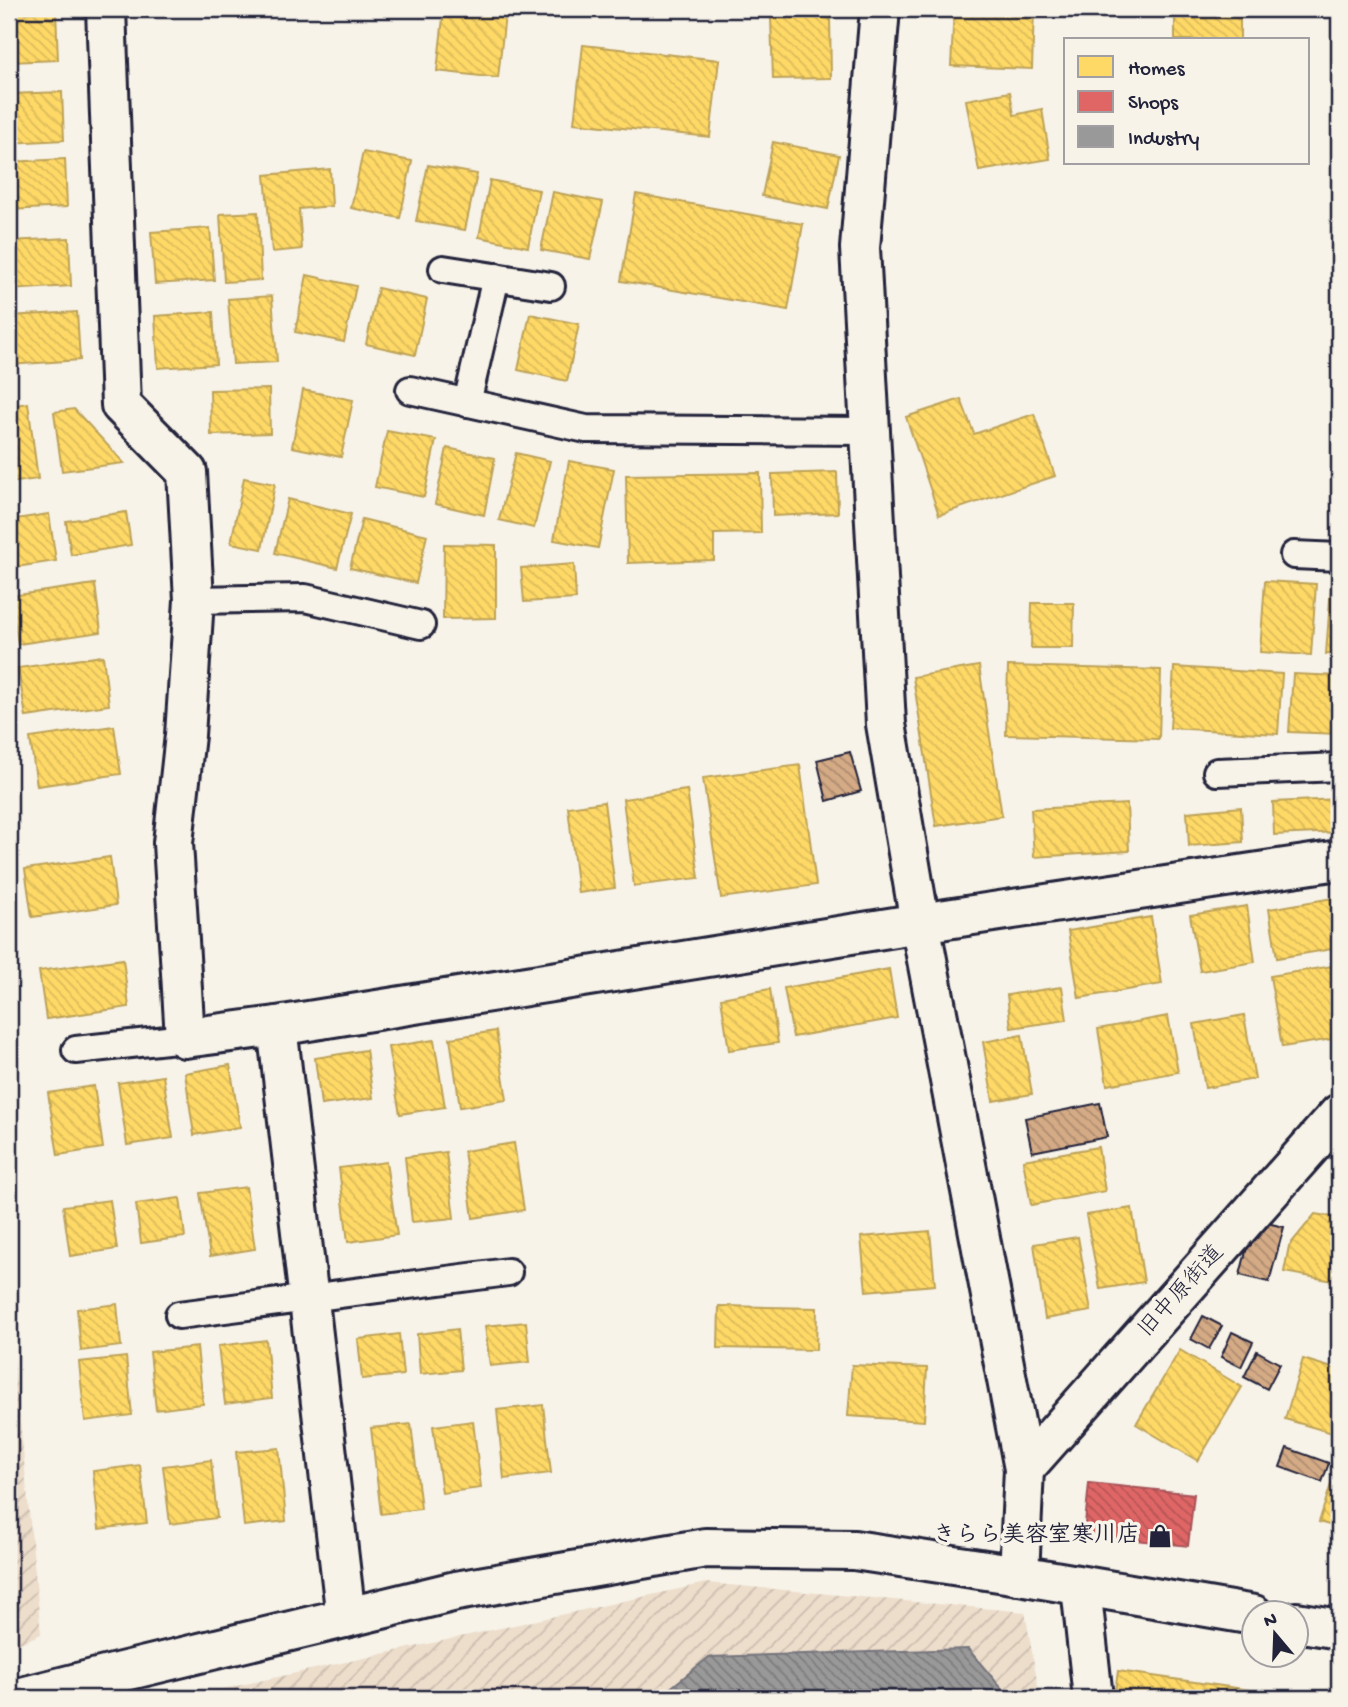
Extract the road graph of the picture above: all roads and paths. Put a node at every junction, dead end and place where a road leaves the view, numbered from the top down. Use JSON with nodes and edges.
{"nodes":[{"id":1,"x":106,"y":9,"type":"edge"},
{"id":2,"x":880,"y":9,"type":"edge"},
{"id":3,"x":443,"y":269,"type":"dead end"},
{"id":4,"x":496,"y":278,"type":"junction"},
{"id":5,"x":551,"y":286,"type":"dead end"},
{"id":6,"x":410,"y":390,"type":"dead end"},
{"id":7,"x":467,"y":403,"type":"junction"},
{"id":8,"x":871,"y":431,"type":"junction"},
{"id":9,"x":1294,"y":555,"type":"dead end"},
{"id":10,"x":1339,"y":557,"type":"edge"},
{"id":11,"x":194,"y":600,"type":"junction"},
{"id":12,"x":421,"y":625,"type":"dead end"},
{"id":13,"x":1339,"y":768,"type":"edge"},
{"id":14,"x":1217,"y":772,"type":"dead end"},
{"id":15,"x":1339,"y":860,"type":"edge"},
{"id":16,"x":920,"y":923,"type":"junction"},
{"id":17,"x":277,"y":1026,"type":"junction"},
{"id":18,"x":185,"y":1038,"type":"junction"},
{"id":19,"x":76,"y":1050,"type":"dead end"},
{"id":20,"x":1339,"y":1114,"type":"edge"},
{"id":21,"x":509,"y":1272,"type":"dead end"},
{"id":22,"x":309,"y":1297,"type":"junction"},
{"id":23,"x":179,"y":1315,"type":"dead end"},
{"id":24,"x":1024,"y":1469,"type":"junction"},
{"id":25,"x":1019,"y":1576,"type":"junction"},
{"id":26,"x":1081,"y":1587,"type":"junction"},
{"id":27,"x":1240,"y":1613,"type":"edge"},
{"id":28,"x":346,"y":1618,"type":"junction"},
{"id":29,"x":1310,"y":1624,"type":"edge"},
{"id":30,"x":1339,"y":1629,"type":"edge"},
{"id":31,"x":18,"y":1698,"type":"edge"},
{"id":32,"x":1093,"y":1698,"type":"edge"}],
"edges":[{"from":1,"to":11,"type":"street"},
{"from":2,"to":8,"type":"street"},
{"from":3,"to":4,"type":"lane"},
{"from":4,"to":5,"type":"lane"},
{"from":4,"to":7,"type":"lane"},
{"from":6,"to":7,"type":"lane"},
{"from":7,"to":8,"type":"lane"},
{"from":8,"to":16,"type":"street"},
{"from":9,"to":10,"type":"lane"},
{"from":11,"to":12,"type":"lane"},
{"from":11,"to":18,"type":"street"},
{"from":13,"to":14,"type":"lane"},
{"from":15,"to":16,"type":"street"},
{"from":16,"to":17,"type":"street"},
{"from":16,"to":24,"type":"street"},
{"from":17,"to":18,"type":"street"},
{"from":17,"to":22,"type":"street"},
{"from":18,"to":19,"type":"lane"},
{"from":20,"to":24,"type":"street","name":"旧中原街道"},
{"from":21,"to":22,"type":"lane"},
{"from":22,"to":23,"type":"lane"},
{"from":22,"to":28,"type":"street"},
{"from":24,"to":25,"type":"street"},
{"from":25,"to":26,"type":"street"},
{"from":25,"to":28,"type":"street"},
{"from":26,"to":27,"type":"street"},
{"from":26,"to":32,"type":"street"},
{"from":28,"to":31,"type":"street"},
{"from":29,"to":30,"type":"street"}]}
